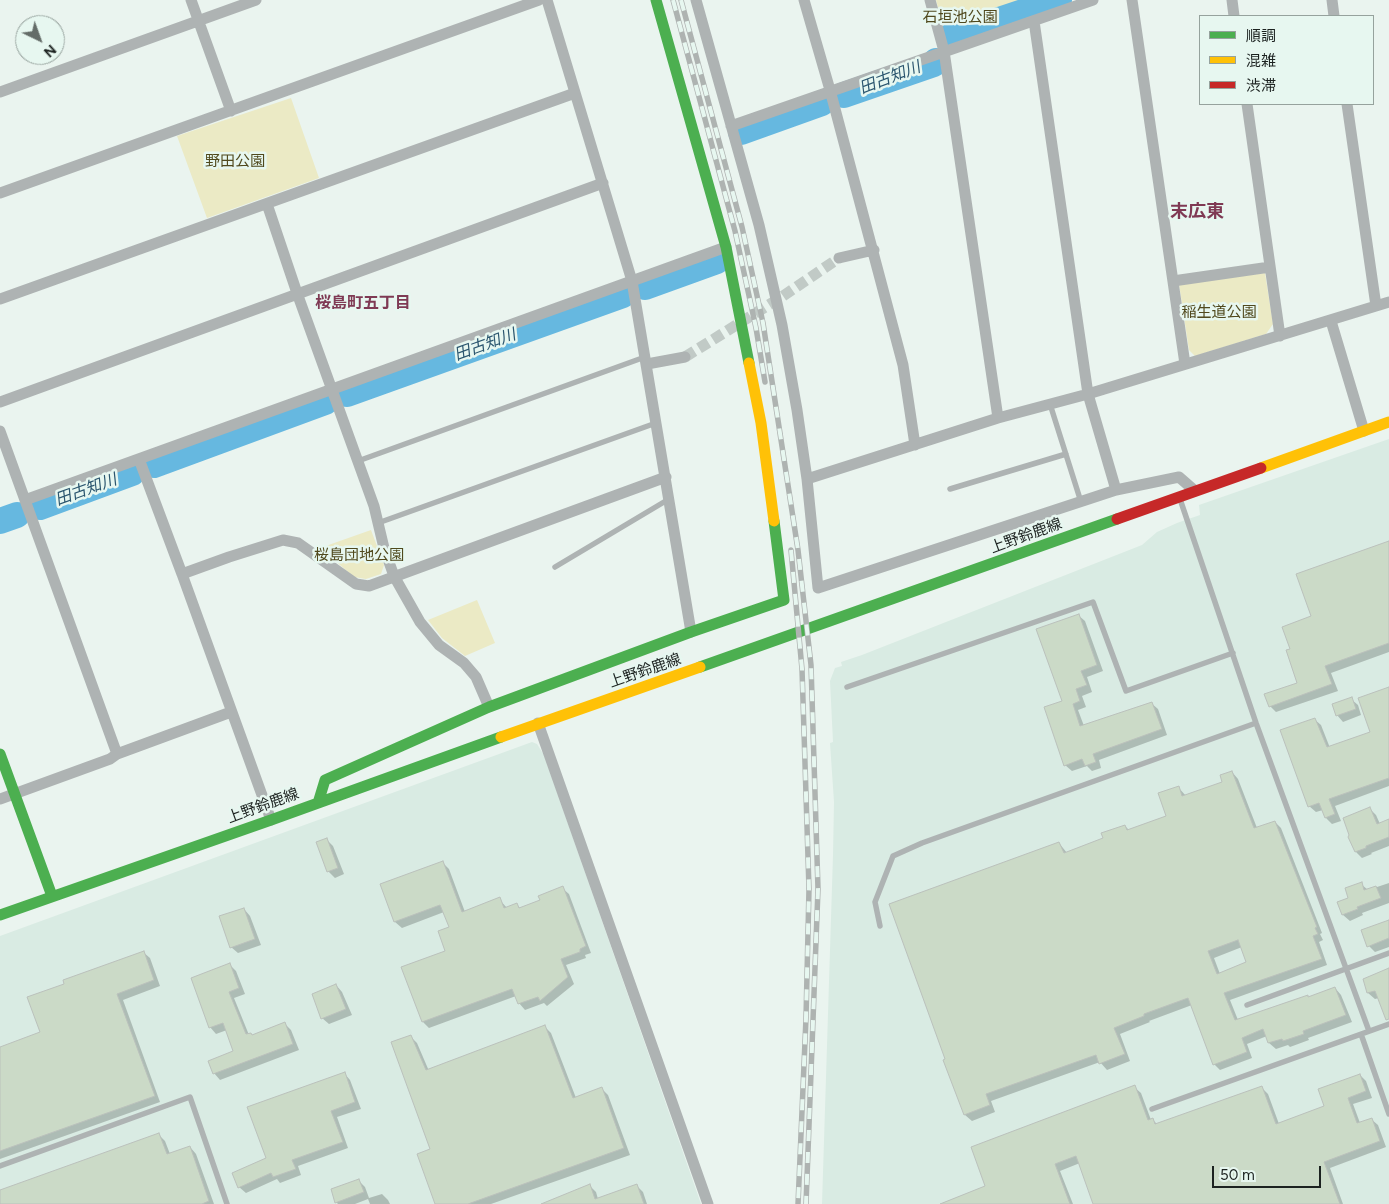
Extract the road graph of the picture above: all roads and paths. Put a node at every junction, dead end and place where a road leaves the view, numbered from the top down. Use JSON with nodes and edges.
{"nodes":[{"id":1,"x":191,"y":0,"type":"edge"},
{"id":2,"x":256,"y":0,"type":"edge"},
{"id":3,"x":539,"y":0,"type":"edge"},
{"id":4,"x":547,"y":0,"type":"edge"},
{"id":5,"x":656,"y":0,"type":"edge"},
{"id":6,"x":696,"y":0,"type":"edge"},
{"id":7,"x":804,"y":0,"type":"edge"},
{"id":8,"x":930,"y":0,"type":"edge"},
{"id":9,"x":1093,"y":0,"type":"edge"},
{"id":10,"x":1132,"y":0,"type":"edge"},
{"id":11,"x":1232,"y":0,"type":"edge"},
{"id":12,"x":1332,"y":0,"type":"edge"},
{"id":13,"x":1234,"y":15,"type":"edge"},
{"id":14,"x":1334,"y":15,"type":"edge"},
{"id":15,"x":198,"y":21,"type":"junction"},
{"id":16,"x":1034,"y":21,"type":"junction"},
{"id":17,"x":944,"y":51,"type":"junction"},
{"id":18,"x":830,"y":90,"type":"junction"},
{"id":19,"x":0,"y":92,"type":"edge"},
{"id":20,"x":575,"y":93,"type":"junction"},
{"id":21,"x":1247,"y":105,"type":"edge"},
{"id":22,"x":1347,"y":105,"type":"edge"},
{"id":23,"x":231,"y":111,"type":"junction"},
{"id":24,"x":731,"y":126,"type":"junction"},
{"id":25,"x":603,"y":183,"type":"junction"},
{"id":26,"x":0,"y":193,"type":"edge"},
{"id":27,"x":266,"y":204,"type":"junction"},
{"id":28,"x":726,"y":247,"type":"junction"},
{"id":29,"x":874,"y":250,"type":"junction"},
{"id":30,"x":839,"y":258,"type":"tunnel mouth"},
{"id":31,"x":1270,"y":267,"type":"junction"},
{"id":32,"x":632,"y":281,"type":"junction"},
{"id":33,"x":1173,"y":281,"type":"junction"},
{"id":34,"x":296,"y":293,"type":"junction"},
{"id":35,"x":0,"y":299,"type":"edge"},
{"id":36,"x":1389,"y":302,"type":"edge"},
{"id":37,"x":1376,"y":306,"type":"junction"},
{"id":38,"x":1331,"y":321,"type":"junction"},
{"id":39,"x":1280,"y":336,"type":"junction"},
{"id":40,"x":684,"y":357,"type":"tunnel mouth"},
{"id":41,"x":646,"y":361,"type":"junction"},
{"id":42,"x":1185,"y":364,"type":"junction"},
{"id":43,"x":333,"y":389,"type":"junction"},
{"id":44,"x":1088,"y":394,"type":"junction"},
{"id":45,"x":0,"y":402,"type":"edge"},
{"id":46,"x":1050,"y":404,"type":"junction"},
{"id":47,"x":998,"y":418,"type":"junction"},
{"id":48,"x":1389,"y":422,"type":"edge"},
{"id":49,"x":657,"y":423,"type":"junction"},
{"id":50,"x":0,"y":431,"type":"edge"},
{"id":51,"x":1364,"y":431,"type":"junction"},
{"id":52,"x":915,"y":445,"type":"junction"},
{"id":53,"x":4,"y":452,"type":"edge"},
{"id":54,"x":1066,"y":454,"type":"junction"},
{"id":55,"x":139,"y":459,"type":"junction"},
{"id":56,"x":358,"y":461,"type":"junction"},
{"id":57,"x":666,"y":477,"type":"junction"},
{"id":58,"x":807,"y":479,"type":"junction"},
{"id":59,"x":950,"y":489,"type":"dead end"},
{"id":60,"x":1116,"y":490,"type":"junction"},
{"id":61,"x":1195,"y":491,"type":"junction"},
{"id":62,"x":1180,"y":496,"type":"junction"},
{"id":63,"x":670,"y":498,"type":"junction"},
{"id":64,"x":25,"y":500,"type":"junction"},
{"id":65,"x":1081,"y":502,"type":"junction"},
{"id":66,"x":378,"y":522,"type":"junction"},
{"id":67,"x":555,"y":567,"type":"dead end"},
{"id":68,"x":182,"y":574,"type":"junction"},
{"id":69,"x":394,"y":576,"type":"junction"},
{"id":70,"x":691,"y":632,"type":"junction"},
{"id":71,"x":1233,"y":653,"type":"junction"},
{"id":72,"x":847,"y":687,"type":"dead end"},
{"id":73,"x":489,"y":708,"type":"junction"},
{"id":74,"x":231,"y":712,"type":"junction"},
{"id":75,"x":538,"y":723,"type":"junction"},
{"id":76,"x":1256,"y":723,"type":"junction"},
{"id":77,"x":0,"y":754,"type":"edge"},
{"id":78,"x":117,"y":754,"type":"junction"},
{"id":79,"x":14,"y":794,"type":"junction"},
{"id":80,"x":0,"y":799,"type":"edge"},
{"id":81,"x":318,"y":803,"type":"junction"},
{"id":82,"x":271,"y":820,"type":"junction"},
{"id":83,"x":52,"y":896,"type":"junction"},
{"id":84,"x":0,"y":915,"type":"edge"},
{"id":85,"x":880,"y":926,"type":"dead end"},
{"id":86,"x":1389,"y":954,"type":"edge"},
{"id":87,"x":1347,"y":969,"type":"junction"},
{"id":88,"x":1247,"y":1005,"type":"dead end"},
{"id":89,"x":1389,"y":1024,"type":"edge"},
{"id":90,"x":1368,"y":1031,"type":"junction"},
{"id":91,"x":1361,"y":1034,"type":"junction"},
{"id":92,"x":1152,"y":1109,"type":"dead end"},
{"id":93,"x":1389,"y":1114,"type":"edge"},
{"id":94,"x":0,"y":1166,"type":"edge"},
{"id":95,"x":228,"y":1204,"type":"edge"},
{"id":96,"x":708,"y":1204,"type":"edge"}],
"edges":[{"from":1,"to":15,"type":"street"},
{"from":2,"to":15,"type":"street"},
{"from":3,"to":23,"type":"street"},
{"from":4,"to":20,"type":"street"},
{"from":5,"to":28,"type":"main road"},
{"from":6,"to":24,"type":"street"},
{"from":7,"to":18,"type":"street"},
{"from":8,"to":17,"type":"street"},
{"from":9,"to":16,"type":"street"},
{"from":10,"to":33,"type":"street"},
{"from":11,"to":13,"type":"street"},
{"from":12,"to":14,"type":"street"},
{"from":15,"to":19,"type":"street"},
{"from":15,"to":23,"type":"street"},
{"from":16,"to":17,"type":"street"},
{"from":16,"to":44,"type":"street"},
{"from":17,"to":18,"type":"street"},
{"from":17,"to":47,"type":"street"},
{"from":18,"to":24,"type":"street"},
{"from":18,"to":29,"type":"street"},
{"from":20,"to":25,"type":"street"},
{"from":20,"to":27,"type":"street"},
{"from":21,"to":31,"type":"street"},
{"from":22,"to":37,"type":"street"},
{"from":23,"to":26,"type":"street"},
{"from":24,"to":58,"type":"street"},
{"from":25,"to":32,"type":"street"},
{"from":25,"to":34,"type":"street"},
{"from":27,"to":34,"type":"street"},
{"from":27,"to":35,"type":"street"},
{"from":28,"to":32,"type":"street"},
{"from":28,"to":70,"type":"main road"},
{"from":29,"to":30,"type":"street"},
{"from":29,"to":52,"type":"street"},
{"from":31,"to":33,"type":"street"},
{"from":31,"to":39,"type":"street"},
{"from":32,"to":41,"type":"street"},
{"from":32,"to":43,"type":"street"},
{"from":33,"to":42,"type":"street"},
{"from":34,"to":43,"type":"street"},
{"from":34,"to":45,"type":"street"},
{"from":36,"to":37,"type":"street"},
{"from":37,"to":38,"type":"street"},
{"from":38,"to":39,"type":"street"},
{"from":38,"to":51,"type":"street"},
{"from":39,"to":42,"type":"street"},
{"from":40,"to":41,"type":"street"},
{"from":41,"to":49,"type":"street"},
{"from":41,"to":56,"type":"lane"},
{"from":42,"to":44,"type":"street"},
{"from":43,"to":55,"type":"street"},
{"from":43,"to":56,"type":"street"},
{"from":44,"to":46,"type":"street"},
{"from":44,"to":60,"type":"street"},
{"from":46,"to":47,"type":"street"},
{"from":46,"to":54,"type":"lane"},
{"from":47,"to":52,"type":"street"},
{"from":48,"to":51,"type":"main road","name":"上野鈴鹿線"},
{"from":49,"to":57,"type":"street"},
{"from":49,"to":66,"type":"lane"},
{"from":50,"to":53,"type":"street"},
{"from":51,"to":61,"type":"main road","name":"上野鈴鹿線"},
{"from":52,"to":58,"type":"street"},
{"from":53,"to":64,"type":"street"},
{"from":54,"to":59,"type":"lane"},
{"from":54,"to":65,"type":"lane"},
{"from":55,"to":64,"type":"street"},
{"from":55,"to":68,"type":"street"},
{"from":56,"to":66,"type":"street"},
{"from":57,"to":63,"type":"street"},
{"from":57,"to":69,"type":"street"},
{"from":58,"to":65,"type":"street"},
{"from":60,"to":61,"type":"street"},
{"from":60,"to":65,"type":"street"},
{"from":61,"to":62,"type":"main road","name":"上野鈴鹿線"},
{"from":62,"to":71,"type":"lane"},
{"from":62,"to":75,"type":"main road","name":"上野鈴鹿線"},
{"from":63,"to":67,"type":"lane"},
{"from":63,"to":70,"type":"street"},
{"from":64,"to":78,"type":"street"},
{"from":66,"to":69,"type":"street"},
{"from":68,"to":69,"type":"street"},
{"from":68,"to":74,"type":"street"},
{"from":69,"to":73,"type":"street"},
{"from":70,"to":73,"type":"main road"},
{"from":71,"to":72,"type":"lane"},
{"from":71,"to":76,"type":"lane"},
{"from":73,"to":81,"type":"main road"},
{"from":74,"to":78,"type":"street"},
{"from":74,"to":82,"type":"street"},
{"from":75,"to":81,"type":"main road","name":"上野鈴鹿線"},
{"from":75,"to":96,"type":"street"},
{"from":76,"to":85,"type":"lane"},
{"from":76,"to":87,"type":"lane"},
{"from":77,"to":79,"type":"main road"},
{"from":78,"to":79,"type":"street"},
{"from":79,"to":80,"type":"street"},
{"from":79,"to":83,"type":"main road"},
{"from":81,"to":82,"type":"main road","name":"上野鈴鹿線"},
{"from":82,"to":83,"type":"main road","name":"上野鈴鹿線"},
{"from":83,"to":84,"type":"main road","name":"上野鈴鹿線"},
{"from":86,"to":87,"type":"lane"},
{"from":87,"to":88,"type":"lane"},
{"from":87,"to":90,"type":"lane"},
{"from":89,"to":90,"type":"lane"},
{"from":90,"to":91,"type":"lane"},
{"from":91,"to":92,"type":"lane"},
{"from":91,"to":93,"type":"lane"},
{"from":94,"to":95,"type":"lane"}]}
